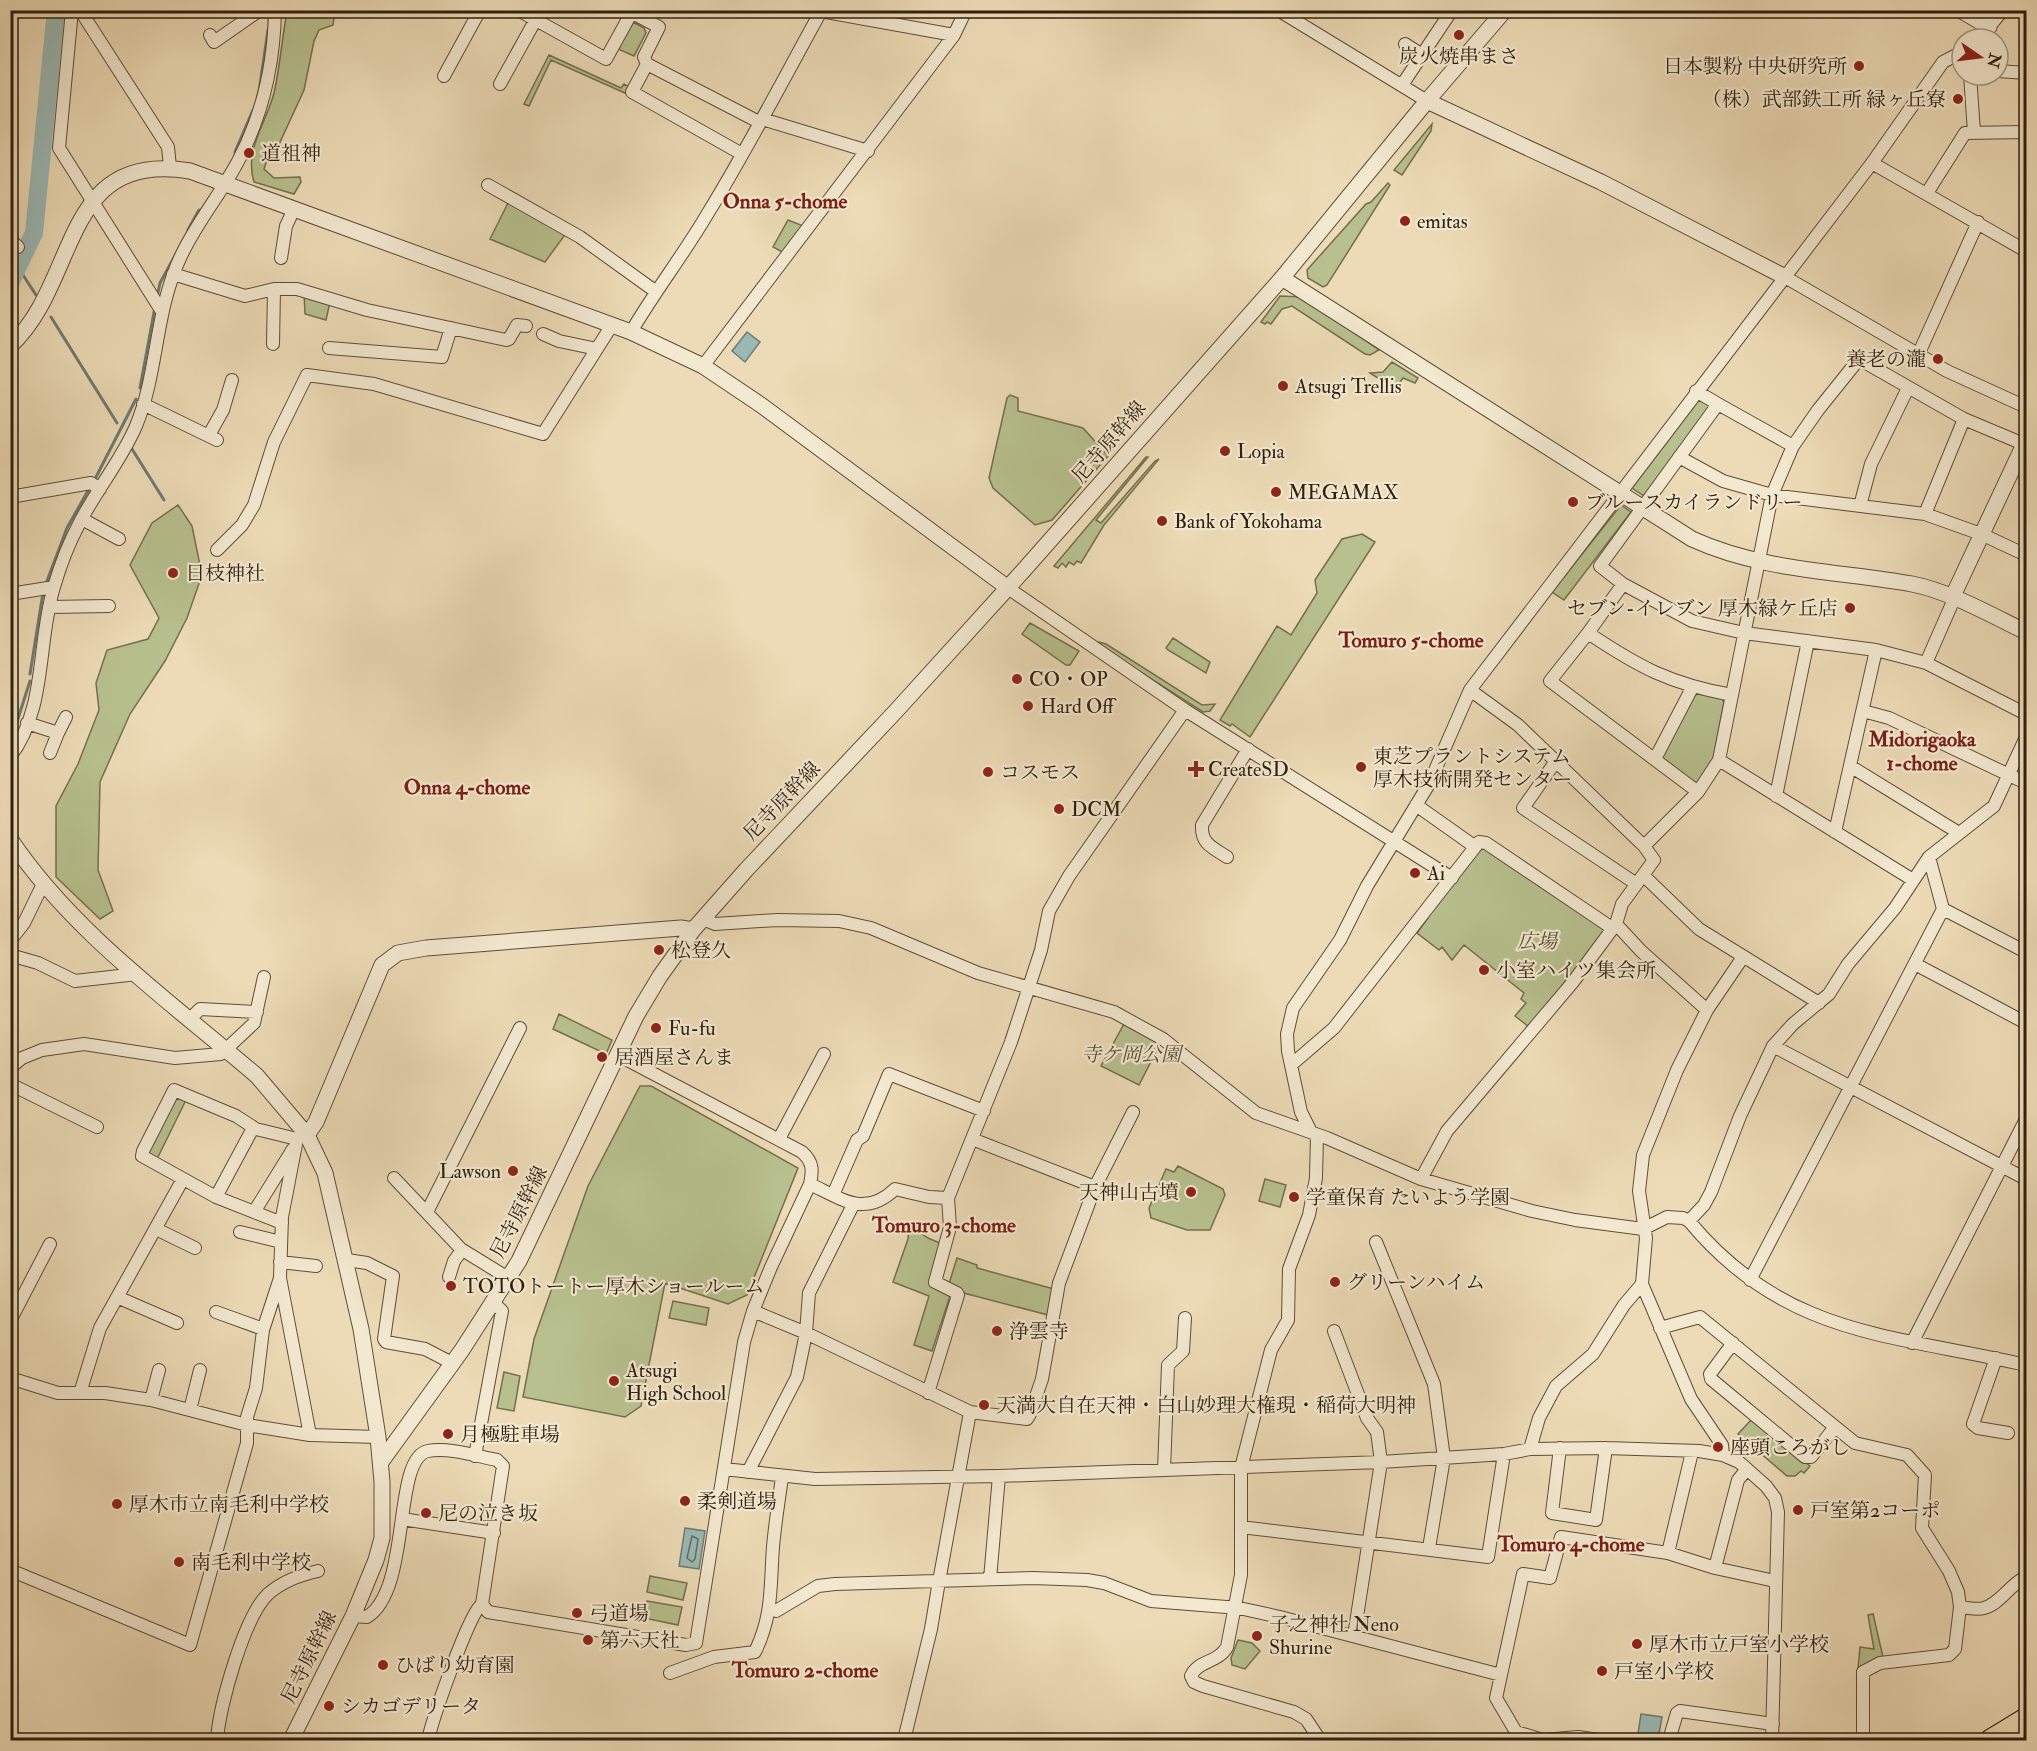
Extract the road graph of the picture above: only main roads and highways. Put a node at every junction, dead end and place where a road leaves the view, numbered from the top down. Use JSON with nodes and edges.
{"nodes":[{"id":1,"x":2026,"y":1718,"type":"edge"},
{"id":2,"x":1990,"y":1740,"type":"edge"}],
"edges":[{"from":1,"to":2,"type":"main road"}]}
